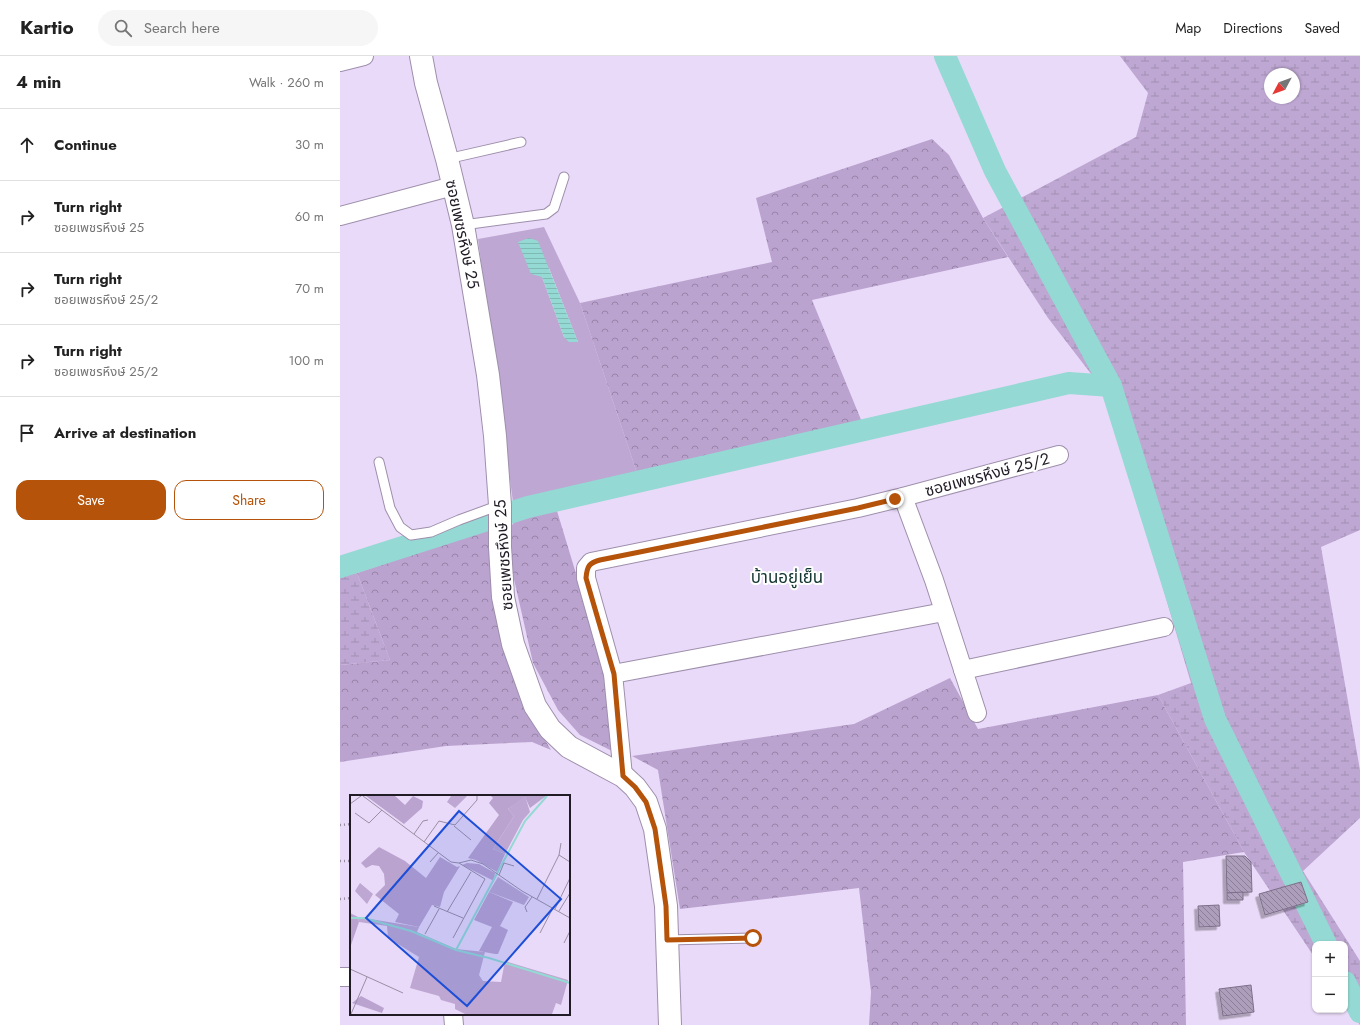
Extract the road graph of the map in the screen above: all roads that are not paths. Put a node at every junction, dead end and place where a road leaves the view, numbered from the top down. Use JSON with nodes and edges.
{"nodes":[{"id":1,"x":364,"y":56,"type":"edge"},
{"id":2,"x":424,"y":58,"type":"edge"},
{"id":3,"x":340,"y":62,"type":"edge"},
{"id":4,"x":521,"y":142,"type":"dead end"},
{"id":5,"x":447,"y":160,"type":"junction"},
{"id":6,"x":564,"y":177,"type":"dead end"},
{"id":7,"x":453,"y":186,"type":"junction"},
{"id":8,"x":340,"y":216,"type":"edge"},
{"id":9,"x":463,"y":225,"type":"junction"},
{"id":10,"x":1058,"y":455,"type":"dead end"},
{"id":11,"x":380,"y":462,"type":"dead end"},
{"id":12,"x":903,"y":497,"type":"junction"},
{"id":13,"x":500,"y":505,"type":"junction"},
{"id":14,"x":944,"y":612,"type":"junction"},
{"id":15,"x":1164,"y":627,"type":"dead end"},
{"id":16,"x":963,"y":670,"type":"junction"},
{"id":17,"x":614,"y":674,"type":"junction"},
{"id":18,"x":977,"y":713,"type":"dead end"},
{"id":19,"x":623,"y":776,"type":"junction"},
{"id":20,"x":753,"y":938,"type":"dead end"},
{"id":21,"x":667,"y":940,"type":"junction"},
{"id":22,"x":453,"y":1015,"type":"edge"},
{"id":23,"x":454,"y":1025,"type":"edge"},
{"id":24,"x":670,"y":1025,"type":"edge"}],
"edges":[{"from":1,"to":3,"type":"street"},
{"from":2,"to":5,"type":"street","name":"ซอยเพชรหึงษ์ 25"},
{"from":4,"to":5,"type":"lane"},
{"from":5,"to":7,"type":"street","name":"ซอยเพชรหึงษ์ 25"},
{"from":6,"to":9,"type":"lane"},
{"from":7,"to":8,"type":"street"},
{"from":7,"to":9,"type":"street","name":"ซอยเพชรหึงษ์ 25"},
{"from":9,"to":13,"type":"street","name":"ซอยเพชรหึงษ์ 25"},
{"from":10,"to":12,"type":"street","name":"ซอยเพชรหึงษ์ 25/2"},
{"from":11,"to":13,"type":"lane"},
{"from":12,"to":14,"type":"street"},
{"from":12,"to":17,"type":"street","name":"ซอยเพชรหึงษ์ 25/2"},
{"from":13,"to":19,"type":"street","name":"ซอยเพชรหึงษ์ 25"},
{"from":14,"to":16,"type":"street"},
{"from":14,"to":17,"type":"street"},
{"from":15,"to":16,"type":"street"},
{"from":16,"to":18,"type":"street"},
{"from":17,"to":19,"type":"street","name":"ซอยเพชรหึงษ์ 25/2"},
{"from":19,"to":21,"type":"street","name":"ซอยเพชรหึงษ์ 25"},
{"from":20,"to":21,"type":"lane"},
{"from":21,"to":24,"type":"street","name":"ซอยเพชรหึงษ์ 25"},
{"from":22,"to":23,"type":"street"}]}
